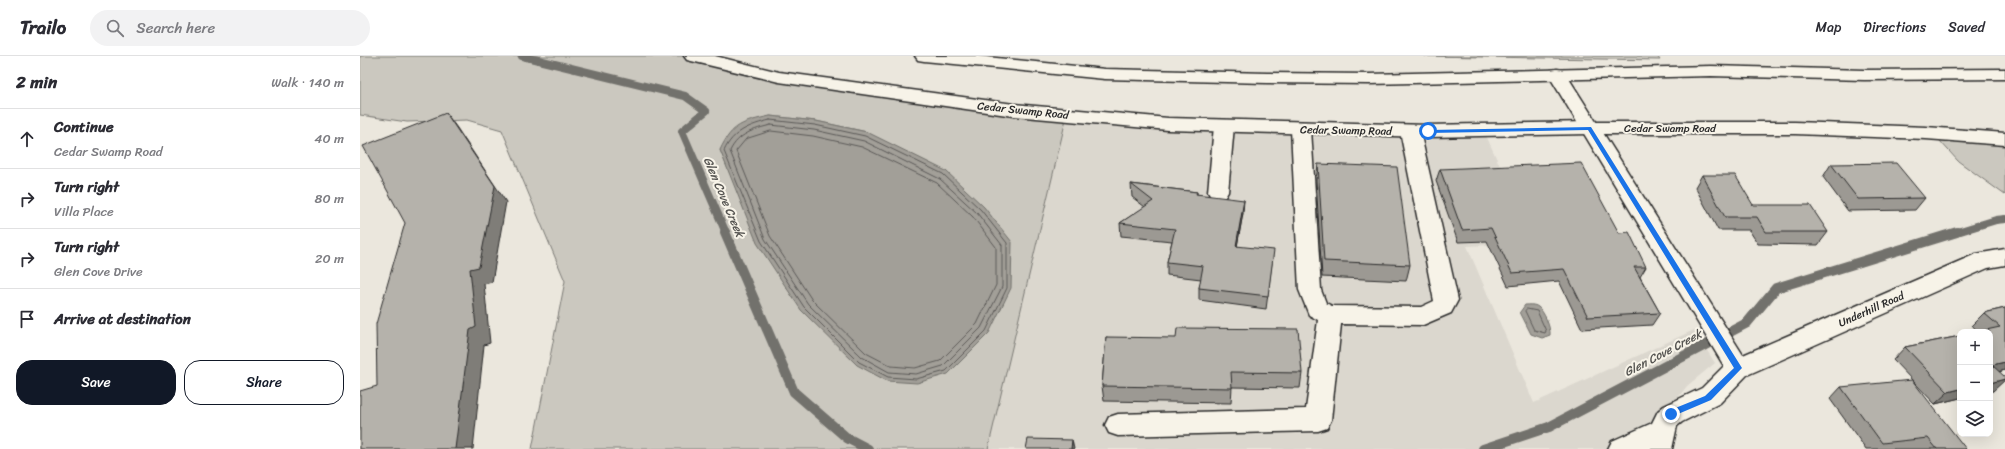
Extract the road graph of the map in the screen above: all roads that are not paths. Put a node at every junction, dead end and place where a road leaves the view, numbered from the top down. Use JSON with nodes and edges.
{"nodes":[{"id":1,"x":692,"y":56,"type":"edge"},
{"id":2,"x":924,"y":56,"type":"edge"},
{"id":3,"x":1557,"y":74,"type":"junction"},
{"id":4,"x":2005,"y":74,"type":"edge"},
{"id":5,"x":1864,"y":75,"type":"junction"},
{"id":6,"x":2005,"y":87,"type":"edge"},
{"id":7,"x":1224,"y":126,"type":"junction"},
{"id":8,"x":1301,"y":128,"type":"junction"},
{"id":9,"x":1589,"y":128,"type":"junction"},
{"id":10,"x":1410,"y":131,"type":"junction"},
{"id":11,"x":2005,"y":139,"type":"edge"},
{"id":12,"x":1218,"y":192,"type":"dead end"},
{"id":13,"x":2005,"y":257,"type":"edge"},
{"id":14,"x":1330,"y":315,"type":"junction"},
{"id":15,"x":1734,"y":362,"type":"junction"},
{"id":16,"x":1118,"y":426,"type":"dead end"},
{"id":17,"x":1660,"y":440,"type":"edge"},
{"id":18,"x":1621,"y":449,"type":"edge"}],
"edges":[{"from":1,"to":7,"type":"main road","name":"Cedar Swamp Road"},
{"from":2,"to":3,"type":"main road"},
{"from":3,"to":5,"type":"main road"},
{"from":3,"to":9,"type":"main road"},
{"from":4,"to":5,"type":"main road"},
{"from":5,"to":6,"type":"main road"},
{"from":7,"to":8,"type":"main road","name":"Cedar Swamp Road"},
{"from":7,"to":12,"type":"main road"},
{"from":8,"to":10,"type":"main road","name":"Cedar Swamp Road"},
{"from":8,"to":14,"type":"main road"},
{"from":9,"to":10,"type":"main road","name":"Cedar Swamp Road"},
{"from":9,"to":11,"type":"main road","name":"Cedar Swamp Road"},
{"from":9,"to":15,"type":"main road"},
{"from":10,"to":14,"type":"main road"},
{"from":13,"to":15,"type":"main road","name":"Underhill Road"},
{"from":14,"to":16,"type":"main road"},
{"from":15,"to":17,"type":"main road"},
{"from":17,"to":18,"type":"main road"}]}
